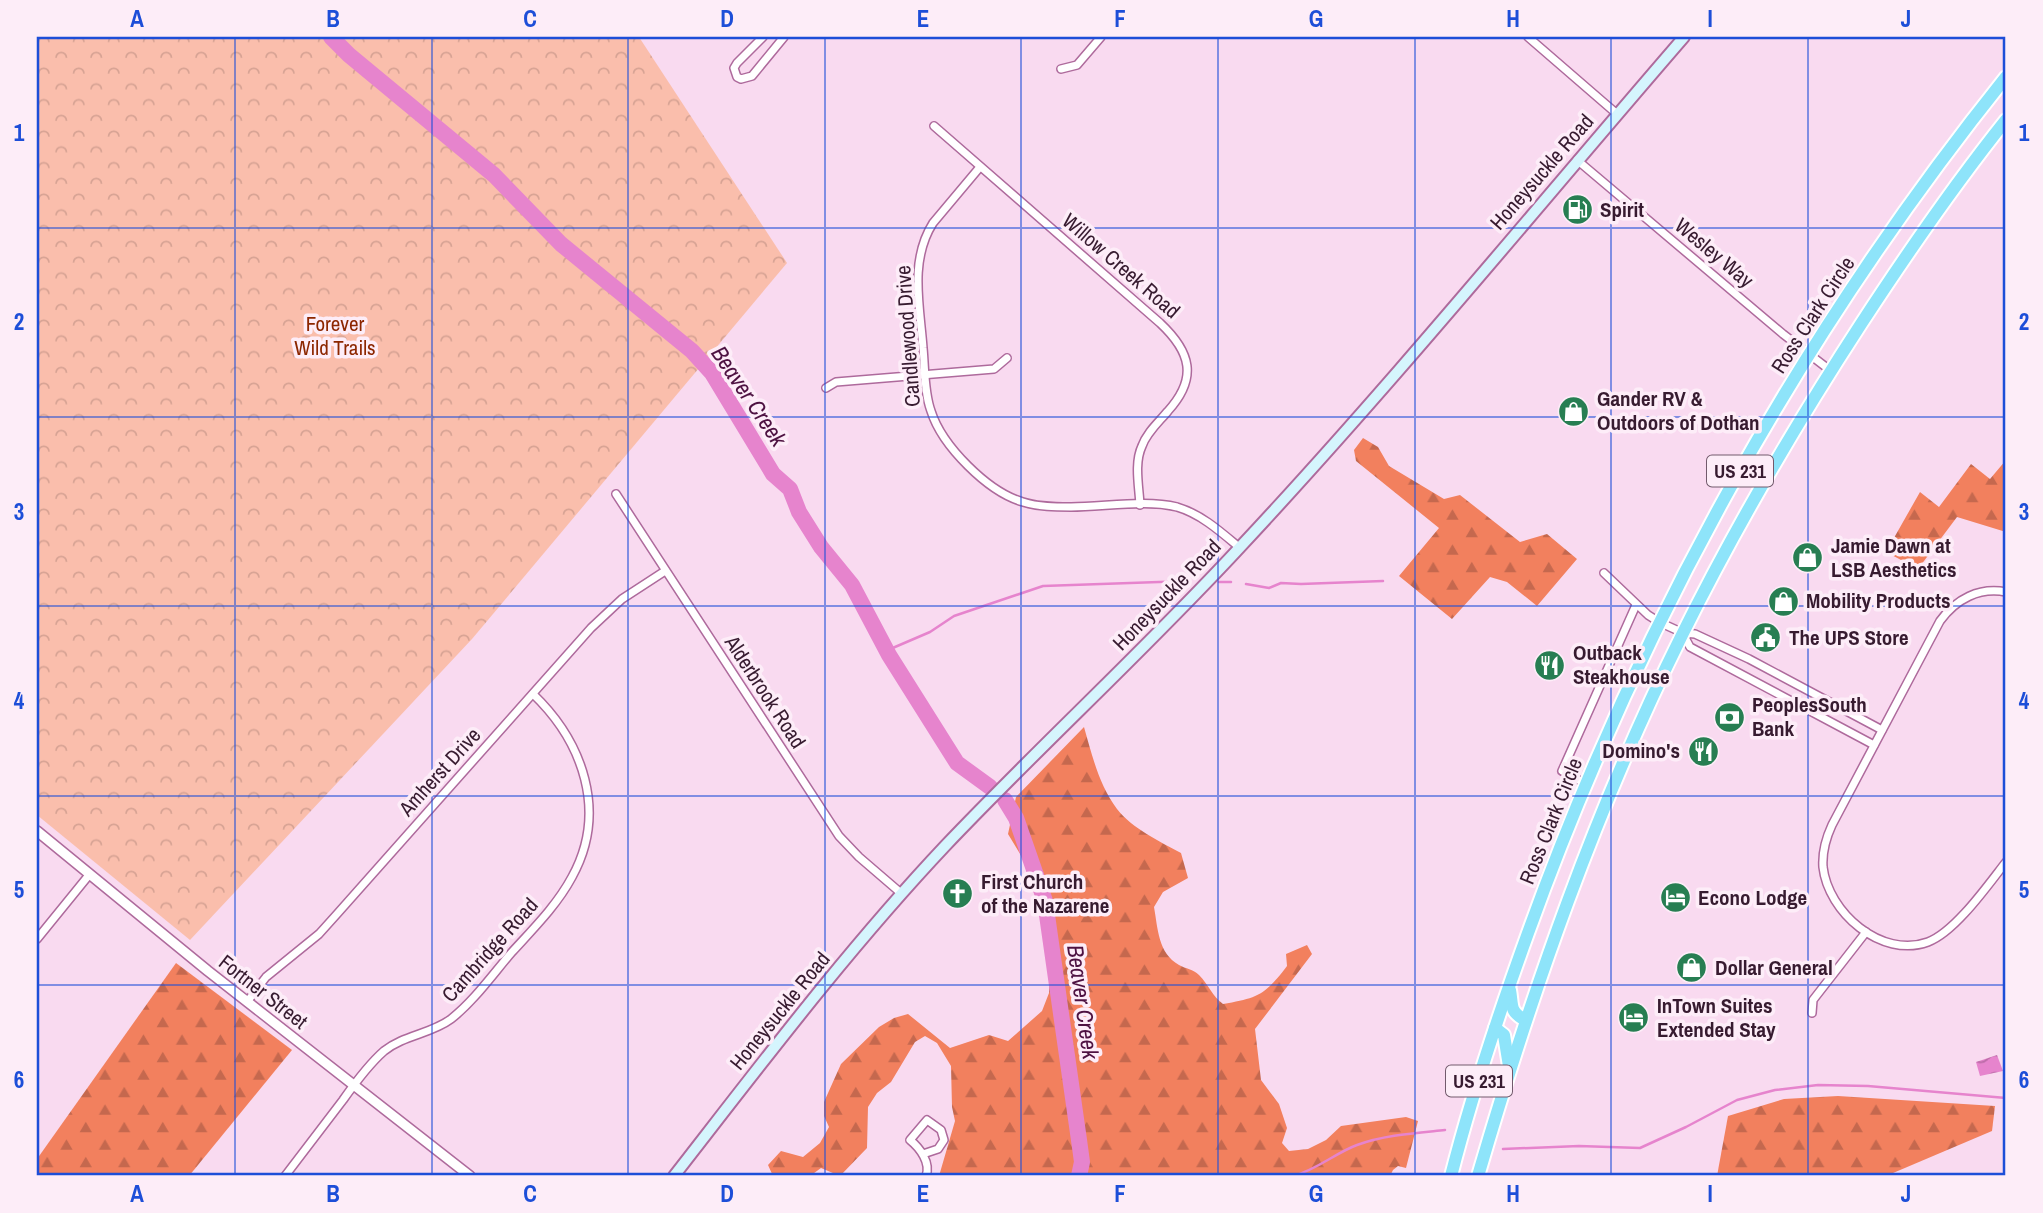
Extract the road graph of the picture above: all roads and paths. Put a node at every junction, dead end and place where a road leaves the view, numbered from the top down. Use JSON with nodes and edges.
{"nodes":[{"id":1,"x":762,"y":37,"type":"edge"},
{"id":2,"x":784,"y":37,"type":"edge"},
{"id":3,"x":1101,"y":37,"type":"edge"},
{"id":4,"x":1528,"y":37,"type":"edge"},
{"id":5,"x":1684,"y":37,"type":"edge"},
{"id":6,"x":1061,"y":69,"type":"dead end"},
{"id":7,"x":2006,"y":77,"type":"edge"},
{"id":8,"x":1617,"y":114,"type":"junction"},
{"id":9,"x":2006,"y":120,"type":"edge"},
{"id":10,"x":934,"y":126,"type":"dead end"},
{"id":11,"x":1577,"y":160,"type":"junction"},
{"id":12,"x":980,"y":167,"type":"junction"},
{"id":13,"x":1808,"y":355,"type":"junction"},
{"id":14,"x":1007,"y":358,"type":"dead end"},
{"id":15,"x":1830,"y":371,"type":"junction"},
{"id":16,"x":926,"y":375,"type":"junction"},
{"id":17,"x":826,"y":387,"type":"dead end"},
{"id":18,"x":616,"y":494,"type":"dead end"},
{"id":19,"x":1140,"y":505,"type":"junction"},
{"id":20,"x":1240,"y":548,"type":"junction"},
{"id":21,"x":664,"y":570,"type":"junction"},
{"id":22,"x":1604,"y":573,"type":"dead end"},
{"id":23,"x":2006,"y":592,"type":"edge"},
{"id":24,"x":1636,"y":605,"type":"junction"},
{"id":25,"x":1659,"y":622,"type":"junction"},
{"id":26,"x":1683,"y":633,"type":"junction"},
{"id":27,"x":533,"y":694,"type":"junction"},
{"id":28,"x":1882,"y":730,"type":"junction"},
{"id":29,"x":1874,"y":745,"type":"junction"},
{"id":30,"x":1586,"y":784,"type":"junction"},
{"id":31,"x":37,"y":831,"type":"edge"},
{"id":32,"x":2006,"y":862,"type":"edge"},
{"id":33,"x":89,"y":875,"type":"junction"},
{"id":34,"x":902,"y":894,"type":"junction"},
{"id":35,"x":1866,"y":932,"type":"junction"},
{"id":36,"x":37,"y":939,"type":"edge"},
{"id":37,"x":1509,"y":986,"type":"junction"},
{"id":38,"x":247,"y":1002,"type":"junction"},
{"id":39,"x":1812,"y":1013,"type":"dead end"},
{"id":40,"x":1525,"y":1020,"type":"junction"},
{"id":41,"x":1495,"y":1028,"type":"junction"},
{"id":42,"x":1510,"y":1070,"type":"junction"},
{"id":43,"x":354,"y":1085,"type":"junction"},
{"id":44,"x":923,"y":1154,"type":"junction"},
{"id":45,"x":285,"y":1176,"type":"edge"},
{"id":46,"x":470,"y":1176,"type":"edge"},
{"id":47,"x":674,"y":1176,"type":"edge"},
{"id":48,"x":926,"y":1176,"type":"edge"},
{"id":49,"x":1451,"y":1176,"type":"edge"},
{"id":50,"x":1478,"y":1176,"type":"edge"}],
"edges":[{"from":1,"to":2,"type":"street"},
{"from":3,"to":6,"type":"street"},
{"from":4,"to":8,"type":"street"},
{"from":5,"to":8,"type":"main road","name":"Honeysuckle Road"},
{"from":7,"to":13,"type":"highway","name":"Ross Clark Circle","number":"US 231"},
{"from":8,"to":11,"type":"main road","name":"Honeysuckle Road"},
{"from":9,"to":15,"type":"highway","number":"US 231"},
{"from":10,"to":12,"type":"street","name":"Willow Creek Road"},
{"from":11,"to":13,"type":"street","name":"Wesley Way"},
{"from":11,"to":20,"type":"main road","name":"Honeysuckle Road"},
{"from":12,"to":16,"type":"street","name":"Candlewood Drive"},
{"from":12,"to":19,"type":"street","name":"Willow Creek Road"},
{"from":13,"to":15,"type":"street","name":"Wesley Way"},
{"from":13,"to":25,"type":"highway","name":"Ross Clark Circle","number":"US 231"},
{"from":14,"to":16,"type":"street"},
{"from":15,"to":26,"type":"highway","number":"US 231"},
{"from":16,"to":17,"type":"street"},
{"from":16,"to":19,"type":"street","name":"Candlewood Drive"},
{"from":18,"to":21,"type":"street","name":"Alderbrook Road"},
{"from":19,"to":20,"type":"street","name":"Candlewood Drive"},
{"from":20,"to":34,"type":"main road","name":"Honeysuckle Road"},
{"from":21,"to":27,"type":"street","name":"Amherst Drive"},
{"from":21,"to":34,"type":"street","name":"Alderbrook Road"},
{"from":22,"to":24,"type":"street"},
{"from":23,"to":28,"type":"street"},
{"from":24,"to":25,"type":"street"},
{"from":24,"to":30,"type":"street"},
{"from":25,"to":26,"type":"street"},
{"from":25,"to":30,"type":"highway","name":"Ross Clark Circle","number":"US 231"},
{"from":26,"to":28,"type":"street"},
{"from":26,"to":29,"type":"street"},
{"from":26,"to":40,"type":"highway","number":"US 231"},
{"from":27,"to":38,"type":"street","name":"Amherst Drive"},
{"from":27,"to":43,"type":"street","name":"Cambridge Road"},
{"from":28,"to":29,"type":"street"},
{"from":29,"to":35,"type":"street"},
{"from":30,"to":37,"type":"highway","name":"Ross Clark Circle","number":"US 231"},
{"from":31,"to":33,"type":"street","name":"Fortner Street"},
{"from":32,"to":35,"type":"street"},
{"from":33,"to":36,"type":"street"},
{"from":33,"to":38,"type":"street","name":"Fortner Street"},
{"from":34,"to":47,"type":"main road","name":"Honeysuckle Road"},
{"from":35,"to":39,"type":"street"},
{"from":37,"to":40,"type":"highway"},
{"from":37,"to":41,"type":"highway","name":"Ross Clark Circle","number":"US 231"},
{"from":38,"to":43,"type":"street","name":"Fortner Street"},
{"from":40,"to":42,"type":"highway","number":"US 231"},
{"from":41,"to":42,"type":"highway"},
{"from":41,"to":49,"type":"highway","name":"Ross Clark Circle","number":"US 231"},
{"from":42,"to":50,"type":"highway","number":"US 231"},
{"from":43,"to":45,"type":"street","name":"Cambridge Road"},
{"from":43,"to":46,"type":"street","name":"Fortner Street"},
{"from":44,"to":44,"type":"street"},
{"from":44,"to":48,"type":"street"}]}
